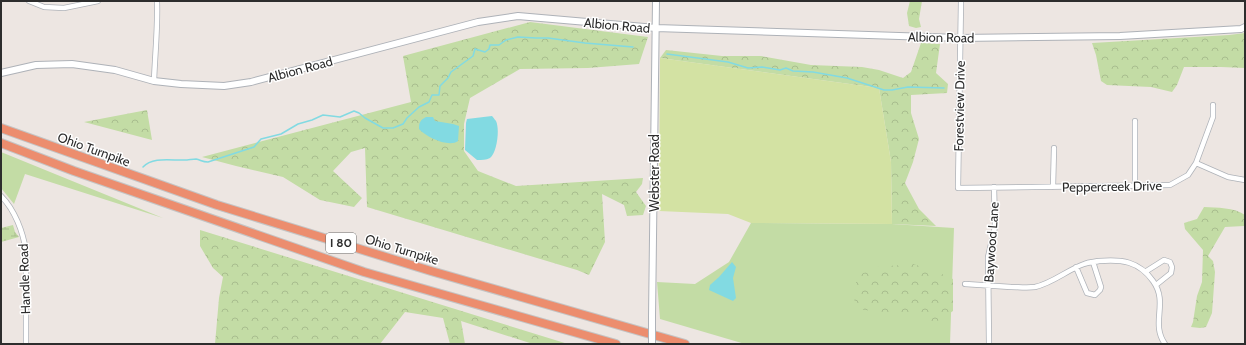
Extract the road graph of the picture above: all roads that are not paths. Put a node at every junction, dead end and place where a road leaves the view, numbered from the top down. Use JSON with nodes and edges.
{"nodes":[{"id":1,"x":29,"y":1,"type":"edge"},
{"id":2,"x":98,"y":1,"type":"edge"},
{"id":3,"x":157,"y":1,"type":"edge"},
{"id":4,"x":656,"y":1,"type":"edge"},
{"id":5,"x":961,"y":1,"type":"edge"},
{"id":6,"x":1245,"y":27,"type":"edge"},
{"id":7,"x":656,"y":28,"type":"junction"},
{"id":8,"x":960,"y":38,"type":"junction"},
{"id":9,"x":1,"y":73,"type":"edge"},
{"id":10,"x":154,"y":81,"type":"junction"},
{"id":11,"x":1213,"y":105,"type":"dead end"},
{"id":12,"x":1135,"y":121,"type":"dead end"},
{"id":13,"x":1,"y":128,"type":"edge"},
{"id":14,"x":1,"y":143,"type":"edge"},
{"id":15,"x":1054,"y":148,"type":"dead end"},
{"id":16,"x":1196,"y":163,"type":"junction"},
{"id":17,"x":1245,"y":180,"type":"edge"},
{"id":18,"x":1052,"y":186,"type":"junction"},
{"id":19,"x":1135,"y":186,"type":"junction"},
{"id":20,"x":994,"y":187,"type":"junction"},
{"id":21,"x":958,"y":188,"type":"joint"},
{"id":22,"x":1,"y":196,"type":"edge"},
{"id":23,"x":1093,"y":262,"type":"junction"},
{"id":24,"x":1076,"y":267,"type":"junction"},
{"id":25,"x":1145,"y":272,"type":"junction"},
{"id":26,"x":965,"y":284,"type":"dead end"},
{"id":27,"x":1156,"y":285,"type":"junction"},
{"id":28,"x":988,"y":286,"type":"junction"},
{"id":29,"x":1162,"y":343,"type":"edge"},
{"id":30,"x":26,"y":344,"type":"edge"},
{"id":31,"x":616,"y":344,"type":"edge"},
{"id":32,"x":652,"y":344,"type":"edge"},
{"id":33,"x":685,"y":344,"type":"edge"},
{"id":34,"x":989,"y":344,"type":"edge"}],
"edges":[{"from":1,"to":2,"type":"street"},
{"from":3,"to":10,"type":"street"},
{"from":4,"to":7,"type":"street","name":"Webster Road"},
{"from":5,"to":8,"type":"street","name":"Forestview Drive"},
{"from":6,"to":8,"type":"street","name":"Albion Road"},
{"from":7,"to":8,"type":"street","name":"Albion Road"},
{"from":7,"to":10,"type":"street","name":"Albion Road"},
{"from":7,"to":32,"type":"street","name":"Webster Road","bridge":true},
{"from":8,"to":21,"type":"street","name":"Forestview Drive"},
{"from":9,"to":10,"type":"street","name":"Albion Road"},
{"from":11,"to":16,"type":"street","name":"Peppercreek Drive"},
{"from":12,"to":19,"type":"street"},
{"from":13,"to":33,"type":"highway","name":"Ohio Turnpike","number":"I 80"},
{"from":14,"to":31,"type":"highway","name":"Ohio Turnpike","number":"I 80"},
{"from":15,"to":18,"type":"street"},
{"from":16,"to":17,"type":"street"},
{"from":16,"to":19,"type":"street","name":"Peppercreek Drive"},
{"from":18,"to":19,"type":"street","name":"Peppercreek Drive"},
{"from":18,"to":20,"type":"street","name":"Peppercreek Drive"},
{"from":20,"to":21,"type":"street","name":"Peppercreek Drive"},
{"from":20,"to":28,"type":"street","name":"Baywood Lane"},
{"from":22,"to":30,"type":"street","name":"Handle Road"},
{"from":23,"to":24,"type":"street"},
{"from":23,"to":24,"type":"street"},
{"from":23,"to":25,"type":"street"},
{"from":24,"to":28,"type":"street"},
{"from":25,"to":27,"type":"street"},
{"from":25,"to":27,"type":"street"},
{"from":26,"to":28,"type":"street"},
{"from":27,"to":29,"type":"street"},
{"from":28,"to":34,"type":"street","name":"Baywood Lane"}]}
